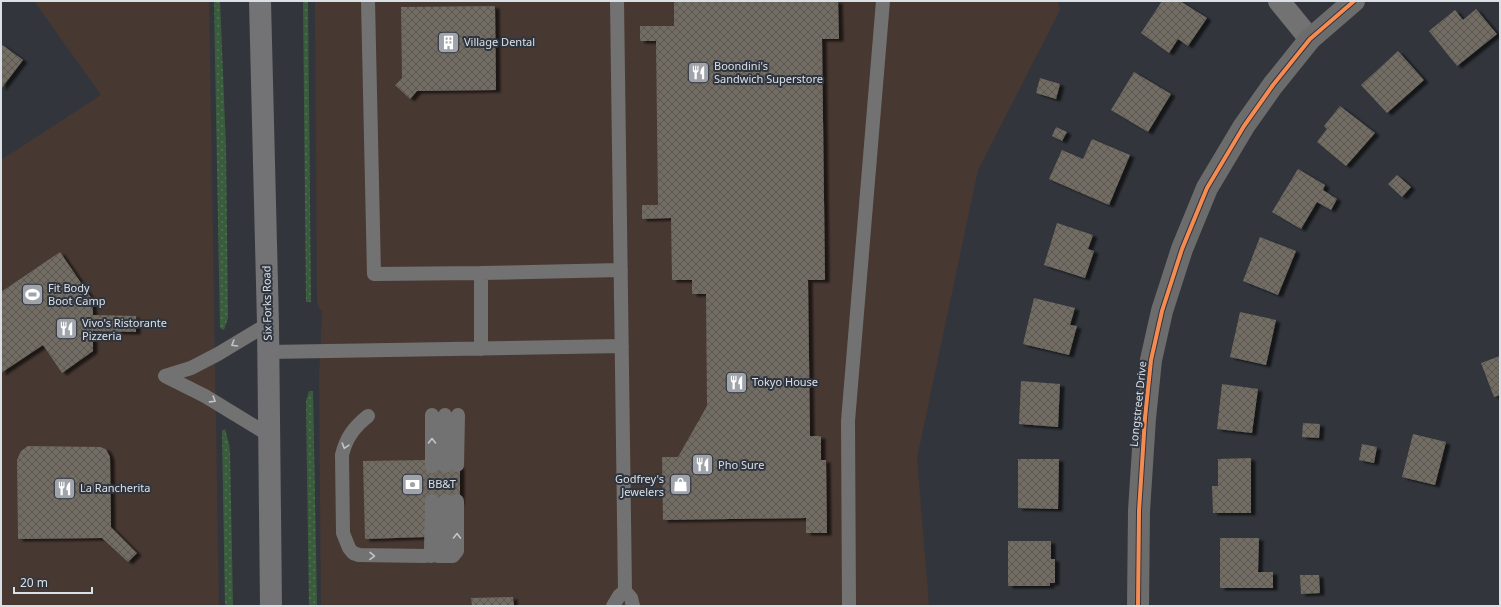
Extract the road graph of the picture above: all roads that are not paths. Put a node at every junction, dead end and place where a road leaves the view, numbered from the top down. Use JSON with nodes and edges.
{"nodes":[{"id":1,"x":260,"y":1,"type":"edge"},
{"id":2,"x":368,"y":1,"type":"edge"},
{"id":3,"x":617,"y":1,"type":"edge"},
{"id":4,"x":883,"y":1,"type":"edge"},
{"id":5,"x":1279,"y":1,"type":"edge"},
{"id":6,"x":1354,"y":1,"type":"edge"},
{"id":7,"x":1310,"y":39,"type":"junction"},
{"id":8,"x":621,"y":270,"type":"junction"},
{"id":9,"x":481,"y":273,"type":"junction"},
{"id":10,"x":268,"y":324,"type":"junction"},
{"id":11,"x":622,"y":346,"type":"junction"},
{"id":12,"x":481,"y":348,"type":"junction"},
{"id":13,"x":268,"y":352,"type":"junction"},
{"id":14,"x":445,"y":415,"type":"joint"},
{"id":15,"x":368,"y":416,"type":"dead end"},
{"id":16,"x":269,"y":435,"type":"junction"},
{"id":17,"x":432,"y":556,"type":"junction"},
{"id":18,"x":625,"y":591,"type":"junction"},
{"id":19,"x":271,"y":606,"type":"edge"},
{"id":20,"x":613,"y":606,"type":"edge"},
{"id":21,"x":633,"y":606,"type":"edge"},
{"id":22,"x":849,"y":606,"type":"edge"},
{"id":23,"x":1138,"y":606,"type":"edge"}],
"edges":[{"from":1,"to":10,"type":"main road","name":"Six Forks Road"},
{"from":2,"to":9,"type":"lane"},
{"from":3,"to":8,"type":"lane"},
{"from":4,"to":22,"type":"lane"},
{"from":5,"to":7,"type":"street"},
{"from":6,"to":7,"type":"street","name":"Longstreet Drive"},
{"from":7,"to":23,"type":"street","name":"Longstreet Drive"},
{"from":8,"to":9,"type":"lane"},
{"from":8,"to":11,"type":"lane"},
{"from":9,"to":12,"type":"lane"},
{"from":10,"to":13,"type":"main road","name":"Six Forks Road"},
{"from":10,"to":16,"type":"lane","one_way":true},
{"from":11,"to":12,"type":"lane"},
{"from":11,"to":18,"type":"lane"},
{"from":12,"to":13,"type":"lane"},
{"from":13,"to":16,"type":"main road","name":"Six Forks Road"},
{"from":14,"to":14,"type":"lane","one_way":true},
{"from":15,"to":17,"type":"lane","one_way":true},
{"from":16,"to":19,"type":"main road","name":"Six Forks Road"},
{"from":17,"to":17,"type":"lane","one_way":true},
{"from":18,"to":20,"type":"lane"},
{"from":18,"to":21,"type":"lane"}]}
